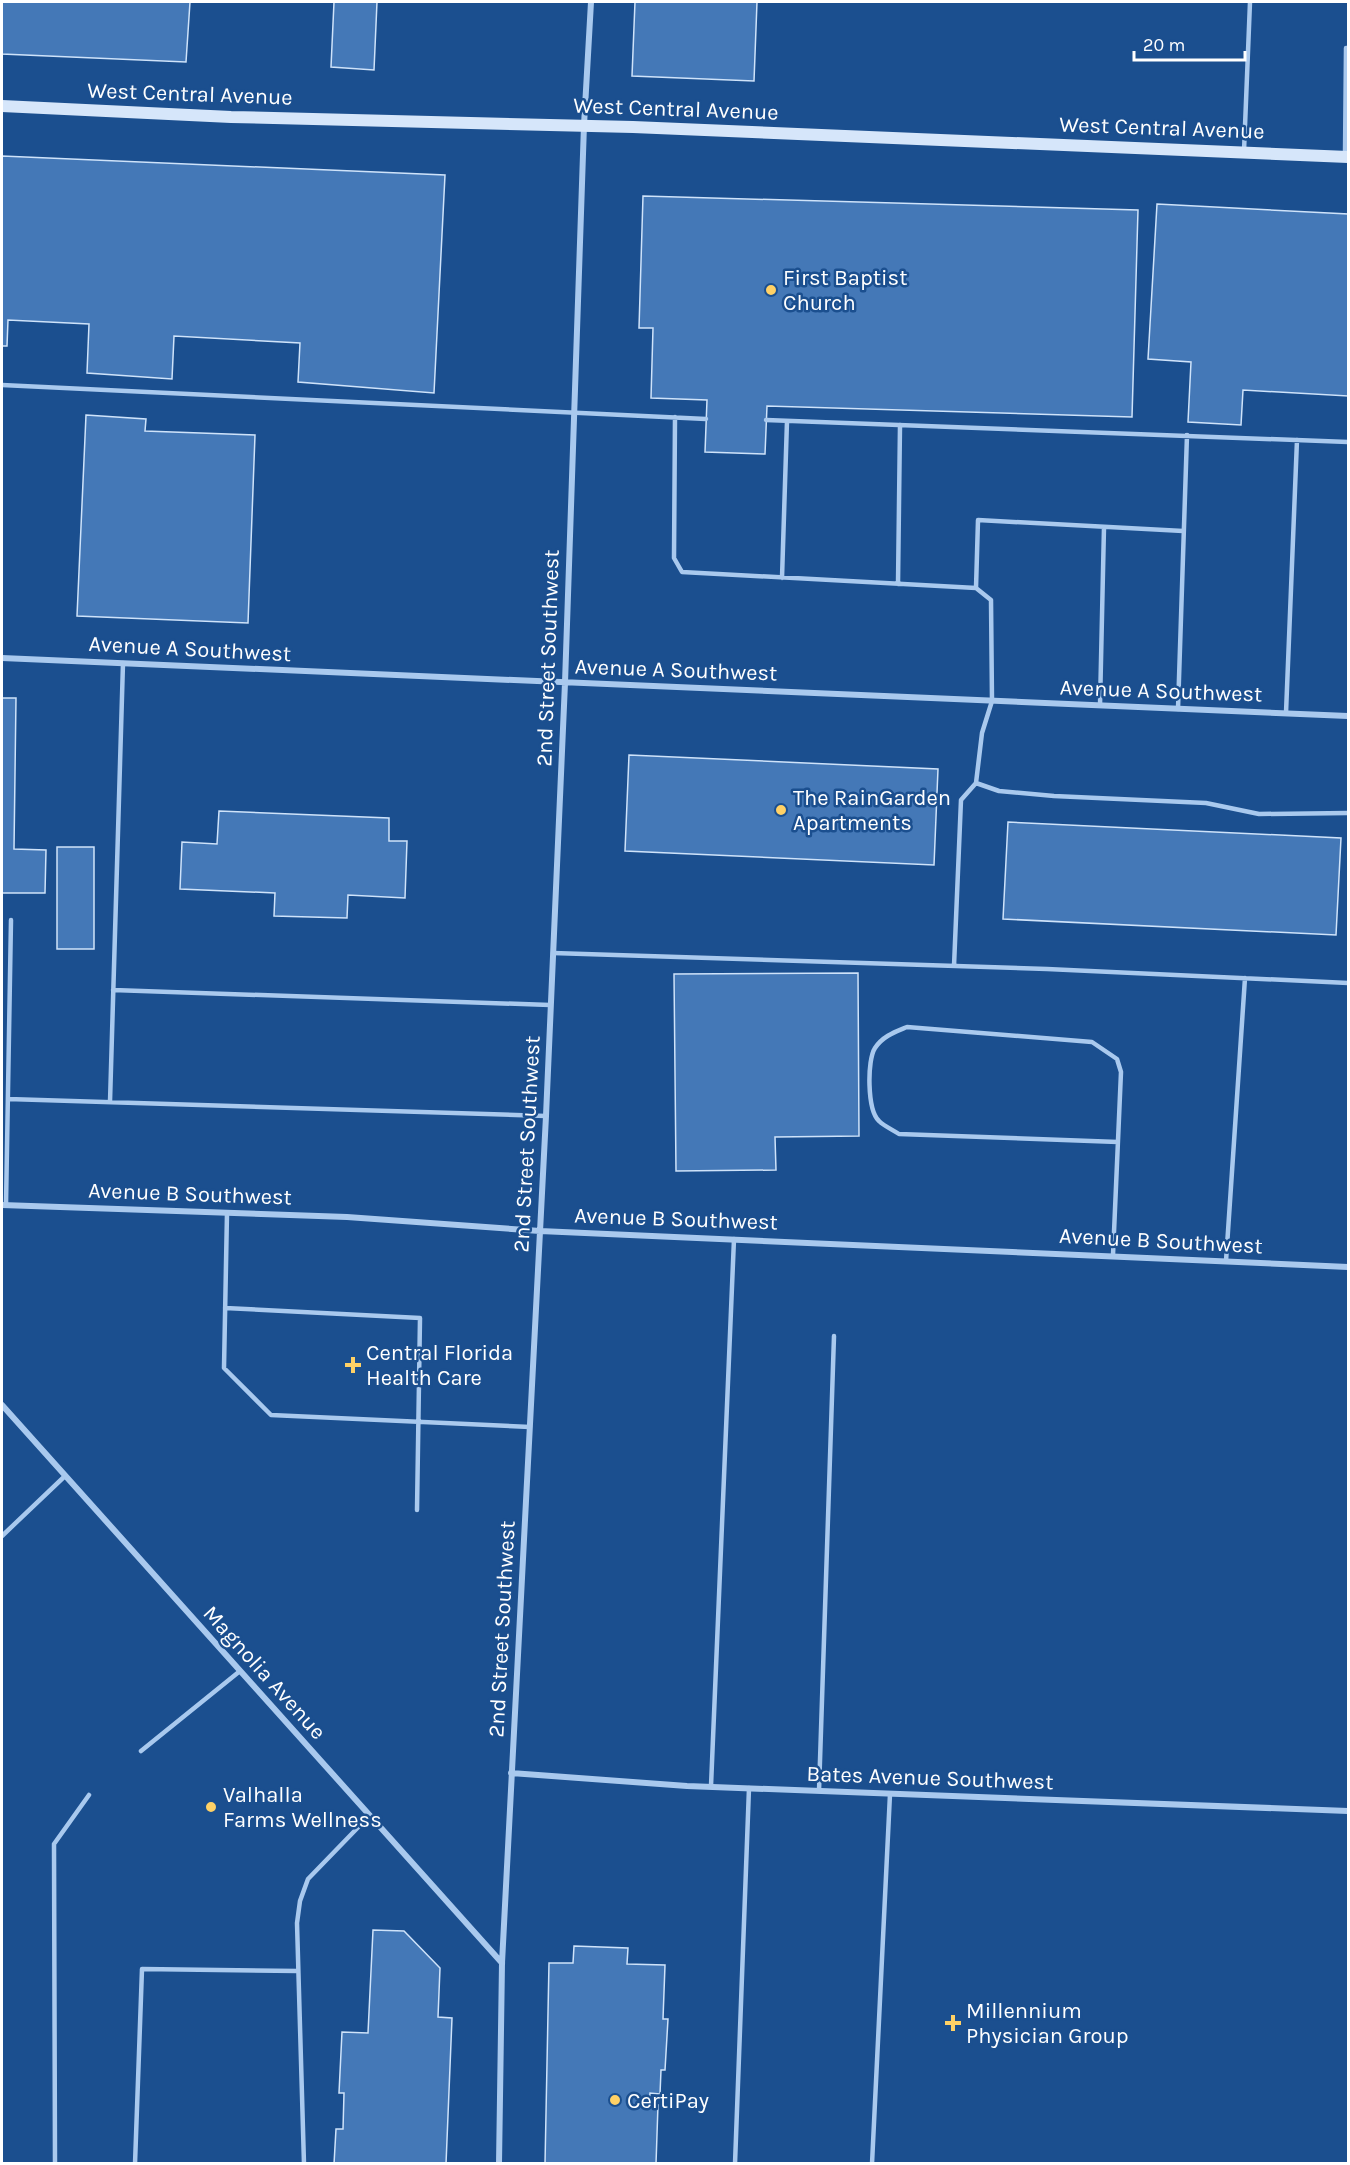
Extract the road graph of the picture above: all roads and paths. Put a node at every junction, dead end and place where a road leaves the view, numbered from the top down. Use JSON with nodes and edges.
{"nodes":[{"id":1,"x":591,"y":2,"type":"edge"},
{"id":2,"x":1250,"y":2,"type":"edge"},
{"id":3,"x":1348,"y":48,"type":"edge"},
{"id":4,"x":2,"y":106,"type":"edge"},
{"id":5,"x":584,"y":125,"type":"junction"},
{"id":6,"x":1244,"y":151,"type":"junction"},
{"id":7,"x":1347,"y":157,"type":"edge"},
{"id":8,"x":2,"y":385,"type":"edge"},
{"id":9,"x":574,"y":411,"type":"junction"},
{"id":10,"x":675,"y":417,"type":"junction"},
{"id":11,"x":706,"y":419,"type":"dead end"},
{"id":12,"x":766,"y":420,"type":"dead end"},
{"id":13,"x":787,"y":421,"type":"junction"},
{"id":14,"x":900,"y":425,"type":"junction"},
{"id":15,"x":1187,"y":435,"type":"junction"},
{"id":16,"x":1297,"y":440,"type":"junction"},
{"id":17,"x":1348,"y":442,"type":"edge"},
{"id":18,"x":1104,"y":527,"type":"junction"},
{"id":19,"x":1183,"y":531,"type":"junction"},
{"id":20,"x":782,"y":578,"type":"junction"},
{"id":21,"x":898,"y":584,"type":"junction"},
{"id":22,"x":976,"y":588,"type":"junction"},
{"id":23,"x":2,"y":658,"type":"edge"},
{"id":24,"x":123,"y":663,"type":"junction"},
{"id":25,"x":565,"y":683,"type":"junction"},
{"id":26,"x":992,"y":700,"type":"junction"},
{"id":27,"x":1100,"y":705,"type":"junction"},
{"id":28,"x":1178,"y":709,"type":"junction"},
{"id":29,"x":1286,"y":713,"type":"junction"},
{"id":30,"x":1348,"y":716,"type":"edge"},
{"id":31,"x":976,"y":783,"type":"junction"},
{"id":32,"x":1348,"y":813,"type":"edge"},
{"id":33,"x":11,"y":920,"type":"dead end"},
{"id":34,"x":553,"y":953,"type":"junction"},
{"id":35,"x":954,"y":966,"type":"junction"},
{"id":36,"x":1245,"y":978,"type":"junction"},
{"id":37,"x":1348,"y":983,"type":"edge"},
{"id":38,"x":113,"y":990,"type":"junction"},
{"id":39,"x":550,"y":1005,"type":"junction"},
{"id":40,"x":8,"y":1099,"type":"junction"},
{"id":41,"x":110,"y":1102,"type":"junction"},
{"id":42,"x":546,"y":1116,"type":"junction"},
{"id":43,"x":1118,"y":1142,"type":"junction"},
{"id":44,"x":4,"y":1205,"type":"edge"},
{"id":45,"x":227,"y":1213,"type":"junction"},
{"id":46,"x":540,"y":1231,"type":"junction"},
{"id":47,"x":734,"y":1239,"type":"junction"},
{"id":48,"x":1113,"y":1255,"type":"junction"},
{"id":49,"x":1226,"y":1261,"type":"junction"},
{"id":50,"x":1348,"y":1267,"type":"edge"},
{"id":51,"x":225,"y":1308,"type":"junction"},
{"id":52,"x":834,"y":1336,"type":"dead end"},
{"id":53,"x":2,"y":1404,"type":"edge"},
{"id":54,"x":418,"y":1422,"type":"junction"},
{"id":55,"x":530,"y":1427,"type":"junction"},
{"id":56,"x":65,"y":1476,"type":"junction"},
{"id":57,"x":417,"y":1510,"type":"dead end"},
{"id":58,"x":2,"y":1536,"type":"edge"},
{"id":59,"x":240,"y":1671,"type":"junction"},
{"id":60,"x":141,"y":1751,"type":"dead end"},
{"id":61,"x":511,"y":1773,"type":"junction"},
{"id":62,"x":711,"y":1786,"type":"junction"},
{"id":63,"x":749,"y":1788,"type":"junction"},
{"id":64,"x":819,"y":1791,"type":"junction"},
{"id":65,"x":890,"y":1794,"type":"junction"},
{"id":66,"x":89,"y":1795,"type":"dead end"},
{"id":67,"x":1348,"y":1811,"type":"edge"},
{"id":68,"x":369,"y":1815,"type":"junction"},
{"id":69,"x":502,"y":1963,"type":"junction"},
{"id":70,"x":298,"y":1971,"type":"junction"},
{"id":71,"x":55,"y":2163,"type":"edge"},
{"id":72,"x":135,"y":2163,"type":"edge"},
{"id":73,"x":304,"y":2163,"type":"edge"},
{"id":74,"x":499,"y":2163,"type":"edge"},
{"id":75,"x":735,"y":2163,"type":"edge"},
{"id":76,"x":872,"y":2163,"type":"edge"}],
"edges":[{"from":1,"to":5,"type":"street","name":"2nd Street Southwest"},
{"from":2,"to":6,"type":"lane"},
{"from":3,"to":7,"type":"lane"},
{"from":4,"to":5,"type":"main road","name":"West Central Avenue"},
{"from":5,"to":6,"type":"main road","name":"West Central Avenue"},
{"from":5,"to":9,"type":"street","name":"2nd Street Southwest"},
{"from":6,"to":7,"type":"main road","name":"West Central Avenue"},
{"from":8,"to":9,"type":"lane"},
{"from":9,"to":10,"type":"lane"},
{"from":9,"to":25,"type":"street","name":"2nd Street Southwest"},
{"from":10,"to":11,"type":"lane"},
{"from":10,"to":20,"type":"lane"},
{"from":12,"to":13,"type":"lane"},
{"from":13,"to":14,"type":"lane"},
{"from":13,"to":20,"type":"lane"},
{"from":14,"to":15,"type":"lane"},
{"from":14,"to":21,"type":"lane"},
{"from":15,"to":16,"type":"lane"},
{"from":15,"to":19,"type":"lane"},
{"from":16,"to":17,"type":"lane"},
{"from":16,"to":29,"type":"lane"},
{"from":18,"to":19,"type":"lane"},
{"from":18,"to":22,"type":"lane"},
{"from":18,"to":27,"type":"lane"},
{"from":19,"to":28,"type":"lane"},
{"from":20,"to":21,"type":"lane"},
{"from":21,"to":22,"type":"lane"},
{"from":22,"to":26,"type":"lane"},
{"from":23,"to":24,"type":"street","name":"Avenue A Southwest"},
{"from":24,"to":25,"type":"street","name":"Avenue A Southwest"},
{"from":24,"to":38,"type":"lane"},
{"from":25,"to":26,"type":"street","name":"Avenue A Southwest"},
{"from":25,"to":34,"type":"street","name":"2nd Street Southwest"},
{"from":26,"to":27,"type":"street","name":"Avenue A Southwest"},
{"from":26,"to":31,"type":"lane"},
{"from":27,"to":28,"type":"street","name":"Avenue A Southwest"},
{"from":28,"to":29,"type":"street","name":"Avenue A Southwest"},
{"from":29,"to":30,"type":"street","name":"Avenue A Southwest"},
{"from":31,"to":32,"type":"lane"},
{"from":31,"to":35,"type":"lane"},
{"from":33,"to":40,"type":"lane"},
{"from":34,"to":35,"type":"lane"},
{"from":34,"to":39,"type":"street","name":"2nd Street Southwest"},
{"from":35,"to":36,"type":"lane"},
{"from":36,"to":37,"type":"lane"},
{"from":36,"to":49,"type":"lane"},
{"from":38,"to":39,"type":"lane"},
{"from":38,"to":41,"type":"lane"},
{"from":39,"to":42,"type":"street","name":"2nd Street Southwest"},
{"from":40,"to":41,"type":"lane"},
{"from":40,"to":44,"type":"lane"},
{"from":41,"to":42,"type":"lane"},
{"from":42,"to":46,"type":"street","name":"2nd Street Southwest"},
{"from":43,"to":43,"type":"lane"},
{"from":43,"to":48,"type":"lane"},
{"from":44,"to":45,"type":"street","name":"Avenue B Southwest"},
{"from":45,"to":46,"type":"street","name":"Avenue B Southwest"},
{"from":45,"to":51,"type":"lane"},
{"from":46,"to":47,"type":"street","name":"Avenue B Southwest"},
{"from":46,"to":55,"type":"street","name":"2nd Street Southwest"},
{"from":47,"to":48,"type":"street","name":"Avenue B Southwest"},
{"from":47,"to":62,"type":"lane"},
{"from":48,"to":49,"type":"street","name":"Avenue B Southwest"},
{"from":49,"to":50,"type":"street","name":"Avenue B Southwest"},
{"from":51,"to":54,"type":"lane"},
{"from":51,"to":54,"type":"lane"},
{"from":52,"to":64,"type":"lane"},
{"from":53,"to":56,"type":"street","name":"Magnolia Avenue"},
{"from":54,"to":55,"type":"lane"},
{"from":54,"to":57,"type":"lane"},
{"from":55,"to":61,"type":"street","name":"2nd Street Southwest"},
{"from":56,"to":58,"type":"lane"},
{"from":56,"to":59,"type":"street","name":"Magnolia Avenue"},
{"from":59,"to":60,"type":"lane"},
{"from":59,"to":68,"type":"street","name":"Magnolia Avenue"},
{"from":61,"to":62,"type":"street","name":"Bates Avenue Southwest"},
{"from":61,"to":69,"type":"street","name":"2nd Street Southwest"},
{"from":62,"to":63,"type":"street","name":"Bates Avenue Southwest"},
{"from":63,"to":64,"type":"street","name":"Bates Avenue Southwest"},
{"from":63,"to":75,"type":"lane"},
{"from":64,"to":65,"type":"street","name":"Bates Avenue Southwest"},
{"from":65,"to":67,"type":"street","name":"Bates Avenue Southwest"},
{"from":65,"to":76,"type":"lane"},
{"from":66,"to":71,"type":"lane"},
{"from":68,"to":69,"type":"street","name":"Magnolia Avenue"},
{"from":68,"to":70,"type":"lane"},
{"from":69,"to":74,"type":"street","name":"2nd Street Southwest"},
{"from":70,"to":72,"type":"lane"},
{"from":70,"to":73,"type":"lane"}]}
